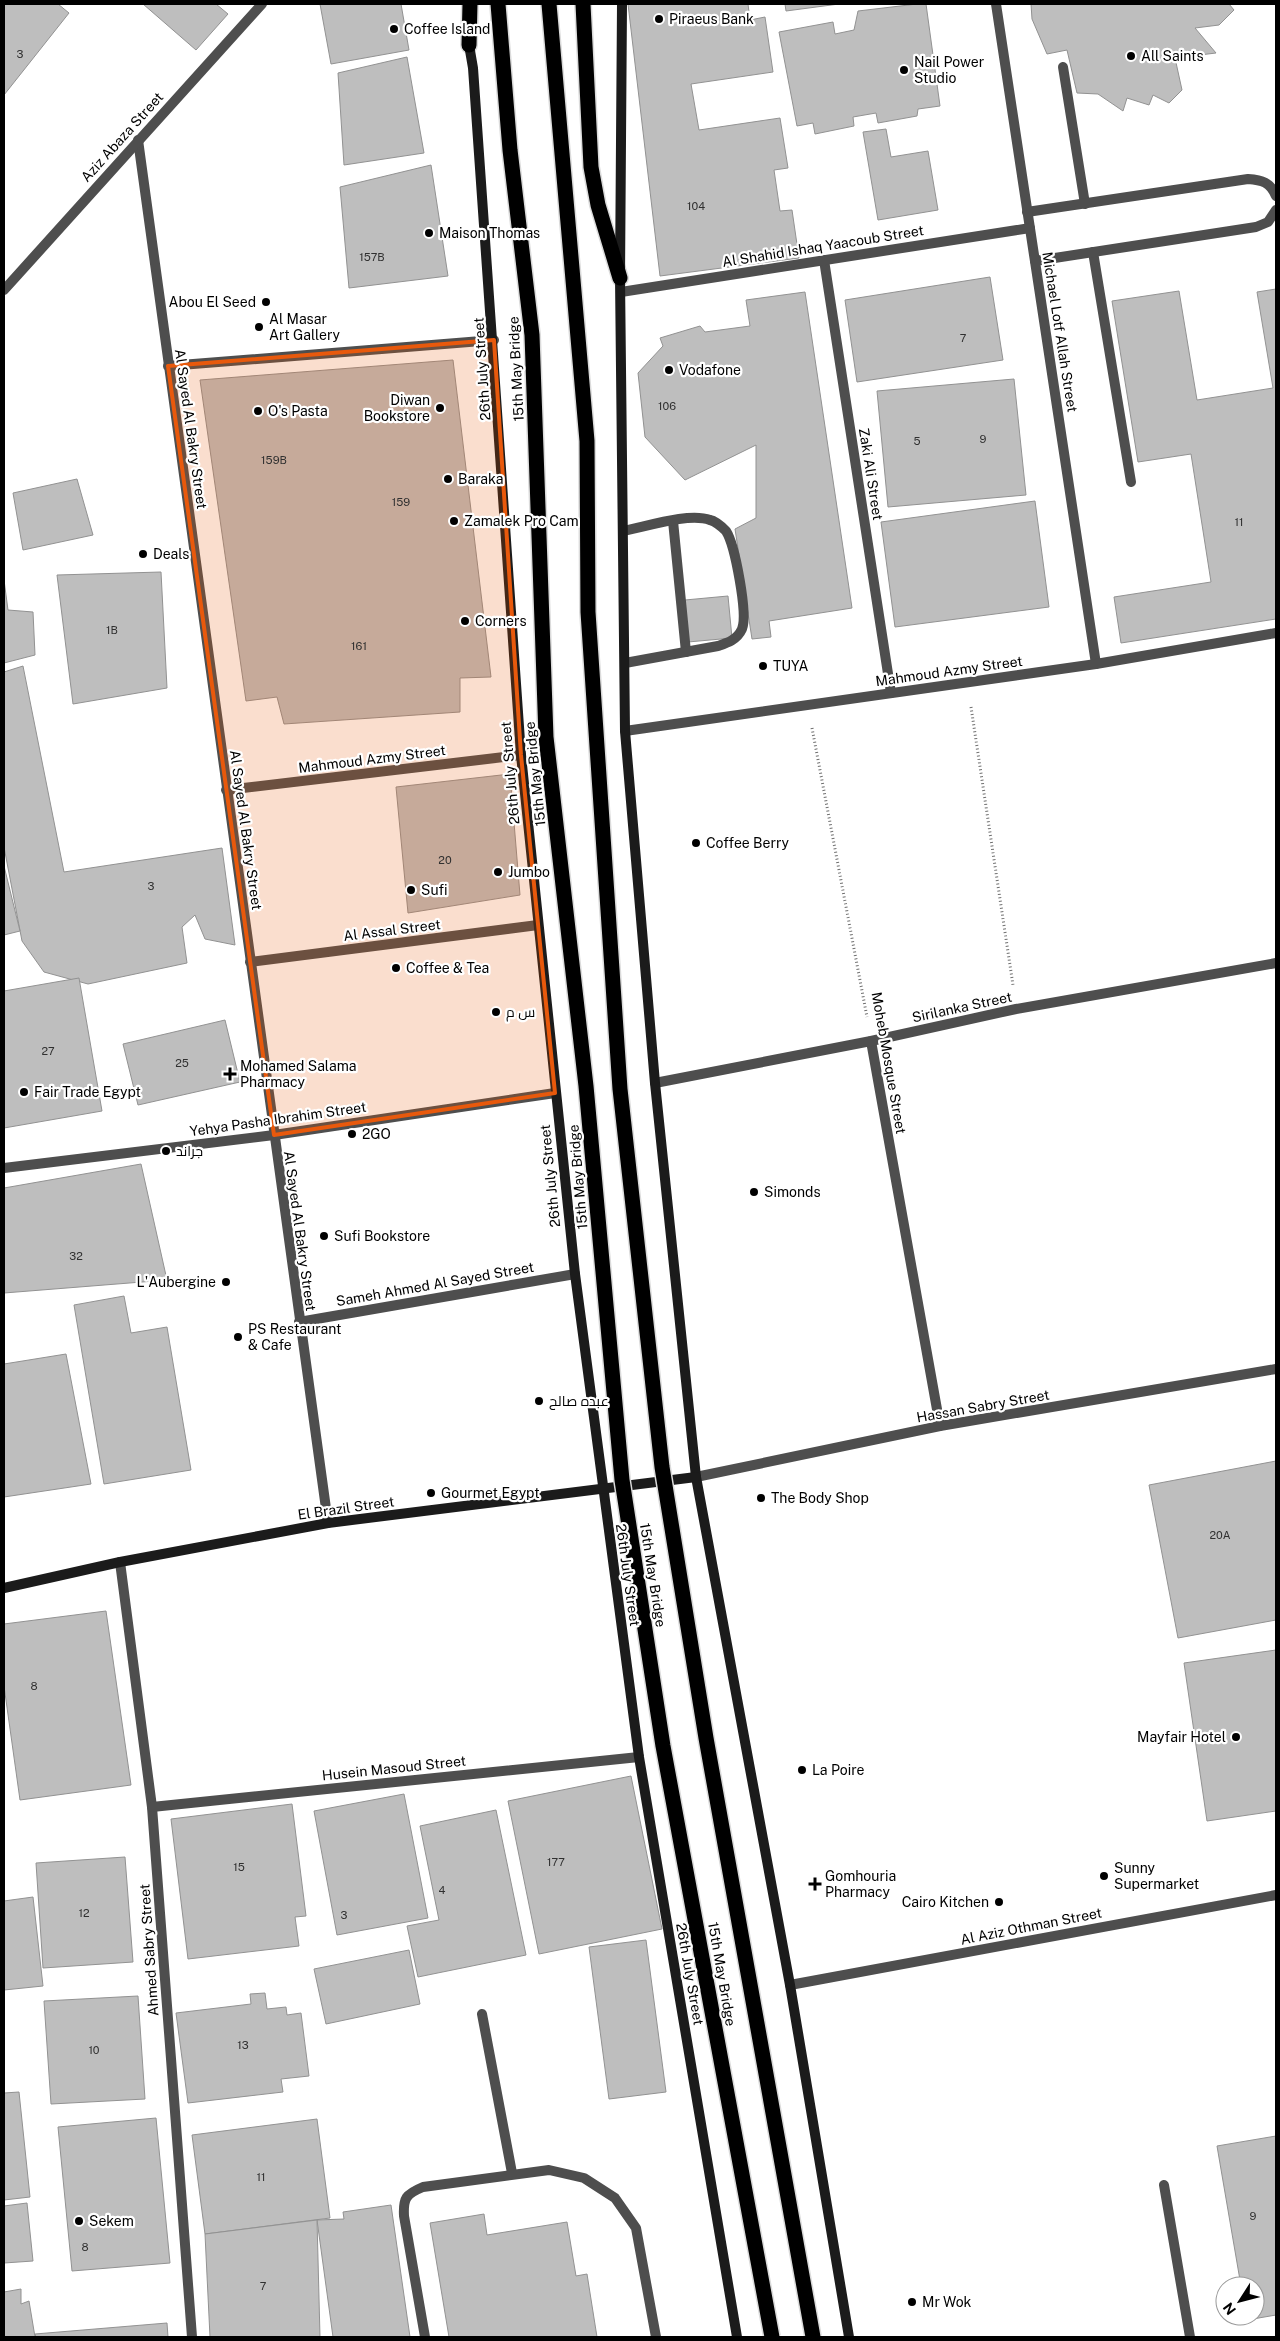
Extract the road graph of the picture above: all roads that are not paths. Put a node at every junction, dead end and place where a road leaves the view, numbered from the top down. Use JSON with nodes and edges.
{"nodes":[{"id":1,"x":262,"y":4,"type":"edge"},
{"id":2,"x":462,"y":4,"type":"edge"},
{"id":3,"x":470,"y":4,"type":"edge"},
{"id":4,"x":498,"y":4,"type":"edge"},
{"id":5,"x":549,"y":4,"type":"edge"},
{"id":6,"x":583,"y":4,"type":"edge"},
{"id":7,"x":622,"y":4,"type":"edge"},
{"id":8,"x":996,"y":4,"type":"edge"},
{"id":9,"x":469,"y":45,"type":"junction"},
{"id":10,"x":1063,"y":67,"type":"dead end"},
{"id":11,"x":138,"y":140,"type":"junction"},
{"id":12,"x":1276,"y":196,"type":"edge"},
{"id":13,"x":1085,"y":204,"type":"junction"},
{"id":14,"x":1276,"y":210,"type":"edge"},
{"id":15,"x":1027,"y":212,"type":"junction"},
{"id":16,"x":1030,"y":228,"type":"junction"},
{"id":17,"x":1093,"y":252,"type":"junction"},
{"id":18,"x":824,"y":260,"type":"junction"},
{"id":19,"x":1035,"y":262,"type":"junction"},
{"id":20,"x":621,"y":285,"type":"junction"},
{"id":21,"x":4,"y":290,"type":"edge"},
{"id":22,"x":494,"y":340,"type":"junction"},
{"id":23,"x":168,"y":366,"type":"junction"},
{"id":24,"x":1131,"y":482,"type":"dead end"},
{"id":25,"x":673,"y":521,"type":"junction"},
{"id":26,"x":623,"y":531,"type":"junction"},
{"id":27,"x":1276,"y":633,"type":"edge"},
{"id":28,"x":686,"y":652,"type":"junction"},
{"id":29,"x":625,"y":662,"type":"junction"},
{"id":30,"x":1096,"y":664,"type":"junction"},
{"id":31,"x":891,"y":693,"type":"junction"},
{"id":32,"x":626,"y":731,"type":"junction"},
{"id":33,"x":521,"y":755,"type":"junction"},
{"id":34,"x":226,"y":790,"type":"junction"},
{"id":35,"x":538,"y":925,"type":"junction"},
{"id":36,"x":250,"y":962,"type":"junction"},
{"id":37,"x":1276,"y":963,"type":"edge"},
{"id":38,"x":871,"y":1041,"type":"junction"},
{"id":39,"x":655,"y":1083,"type":"junction"},
{"id":40,"x":555,"y":1093,"type":"junction"},
{"id":41,"x":274,"y":1135,"type":"junction"},
{"id":42,"x":4,"y":1168,"type":"edge"},
{"id":43,"x":575,"y":1274,"type":"junction"},
{"id":44,"x":299,"y":1322,"type":"junction"},
{"id":45,"x":1276,"y":1369,"type":"edge"},
{"id":46,"x":940,"y":1426,"type":"junction"},
{"id":47,"x":696,"y":1477,"type":"junction"},
{"id":48,"x":602,"y":1489,"type":"junction"},
{"id":49,"x":328,"y":1523,"type":"junction"},
{"id":50,"x":120,"y":1562,"type":"junction"},
{"id":51,"x":4,"y":1588,"type":"edge"},
{"id":52,"x":639,"y":1757,"type":"junction"},
{"id":53,"x":152,"y":1807,"type":"junction"},
{"id":54,"x":1276,"y":1895,"type":"edge"},
{"id":55,"x":790,"y":1985,"type":"junction"},
{"id":56,"x":482,"y":2014,"type":"dead end"},
{"id":57,"x":512,"y":2173,"type":"junction"},
{"id":58,"x":1164,"y":2185,"type":"dead end"},
{"id":59,"x":192,"y":2337,"type":"edge"},
{"id":60,"x":425,"y":2337,"type":"edge"},
{"id":61,"x":656,"y":2337,"type":"edge"},
{"id":62,"x":737,"y":2337,"type":"edge"},
{"id":63,"x":772,"y":2337,"type":"edge"},
{"id":64,"x":813,"y":2337,"type":"edge"},
{"id":65,"x":849,"y":2337,"type":"edge"},
{"id":66,"x":1190,"y":2337,"type":"edge"}],
"edges":[{"from":1,"to":11,"type":"street","name":"Aziz Abaza Street"},
{"from":2,"to":9,"type":"street","name":"26th July Street"},
{"from":3,"to":9,"type":"highway"},
{"from":4,"to":63,"type":"highway","name":"15th May Bridge","bridge":true},
{"from":5,"to":64,"type":"highway","name":"15th May Bridge","bridge":true},
{"from":6,"to":20,"type":"highway"},
{"from":7,"to":20,"type":"street"},
{"from":8,"to":15,"type":"street","name":"Michael Lotf Allah Street"},
{"from":9,"to":22,"type":"street","name":"26th July Street"},
{"from":10,"to":13,"type":"street"},
{"from":11,"to":21,"type":"street","name":"Aziz Abaza Street"},
{"from":11,"to":23,"type":"street","name":"Al Sayed Al Bakry Street"},
{"from":12,"to":13,"type":"street"},
{"from":13,"to":15,"type":"street"},
{"from":14,"to":17,"type":"street"},
{"from":15,"to":16,"type":"street","name":"Michael Lotf Allah Street"},
{"from":16,"to":18,"type":"street","name":"Al Shahid Ishaq Yaacoub Street"},
{"from":16,"to":19,"type":"street","name":"Michael Lotf Allah Street"},
{"from":17,"to":19,"type":"street"},
{"from":17,"to":24,"type":"street"},
{"from":18,"to":20,"type":"street","name":"Al Shahid Ishaq Yaacoub Street"},
{"from":18,"to":31,"type":"street","name":"Zaki Ali Street"},
{"from":19,"to":30,"type":"street","name":"Michael Lotf Allah Street"},
{"from":20,"to":26,"type":"street"},
{"from":22,"to":23,"type":"street"},
{"from":22,"to":33,"type":"street","name":"26th July Street"},
{"from":23,"to":34,"type":"street","name":"Al Sayed Al Bakry Street"},
{"from":25,"to":26,"type":"street"},
{"from":25,"to":28,"type":"street"},
{"from":25,"to":28,"type":"street"},
{"from":26,"to":29,"type":"street"},
{"from":27,"to":30,"type":"street","name":"Mahmoud Azmy Street"},
{"from":28,"to":29,"type":"street"},
{"from":29,"to":32,"type":"street"},
{"from":30,"to":31,"type":"street","name":"Mahmoud Azmy Street"},
{"from":31,"to":32,"type":"street","name":"Mahmoud Azmy Street"},
{"from":32,"to":39,"type":"street"},
{"from":33,"to":34,"type":"street","name":"Mahmoud Azmy Street"},
{"from":33,"to":35,"type":"street","name":"26th July Street"},
{"from":34,"to":36,"type":"street","name":"Al Sayed Al Bakry Street"},
{"from":35,"to":36,"type":"street","name":"Al Assal Street"},
{"from":35,"to":40,"type":"street","name":"26th July Street"},
{"from":36,"to":41,"type":"street","name":"Al Sayed Al Bakry Street"},
{"from":37,"to":38,"type":"street","name":"Sirilanka Street"},
{"from":38,"to":39,"type":"street","name":"Sirilanka Street"},
{"from":38,"to":46,"type":"street","name":"Moheb Mosque Street"},
{"from":39,"to":47,"type":"street"},
{"from":40,"to":41,"type":"street","name":"Yehya Pasha Ibrahim Street"},
{"from":40,"to":43,"type":"street","name":"26th July Street"},
{"from":41,"to":42,"type":"street","name":"Yehya Pasha Ibrahim Street"},
{"from":41,"to":44,"type":"street","name":"Al Sayed Al Bakry Street"},
{"from":43,"to":44,"type":"street","name":"Sameh Ahmed Al Sayed Street"},
{"from":43,"to":48,"type":"street","name":"26th July Street"},
{"from":44,"to":49,"type":"street","name":"Al Sayed Al Bakry Street"},
{"from":45,"to":46,"type":"street","name":"Hassan Sabry Street"},
{"from":46,"to":47,"type":"street","name":"Hassan Sabry Street"},
{"from":47,"to":48,"type":"street","name":"El Brazil Street"},
{"from":47,"to":55,"type":"street"},
{"from":48,"to":49,"type":"street","name":"El Brazil Street"},
{"from":48,"to":52,"type":"street","name":"26th July Street"},
{"from":49,"to":50,"type":"street","name":"El Brazil Street"},
{"from":50,"to":51,"type":"street","name":"El Brazil Street"},
{"from":50,"to":53,"type":"street","name":"Ahmed Sabry Street"},
{"from":52,"to":53,"type":"street","name":"Husein Masoud Street"},
{"from":52,"to":62,"type":"street","name":"26th July Street"},
{"from":53,"to":59,"type":"street","name":"Ahmed Sabry Street"},
{"from":54,"to":55,"type":"street","name":"Al Aziz Othman Street"},
{"from":55,"to":65,"type":"street"},
{"from":56,"to":57,"type":"street"},
{"from":57,"to":60,"type":"street"},
{"from":57,"to":61,"type":"street"},
{"from":58,"to":66,"type":"street"}]}
